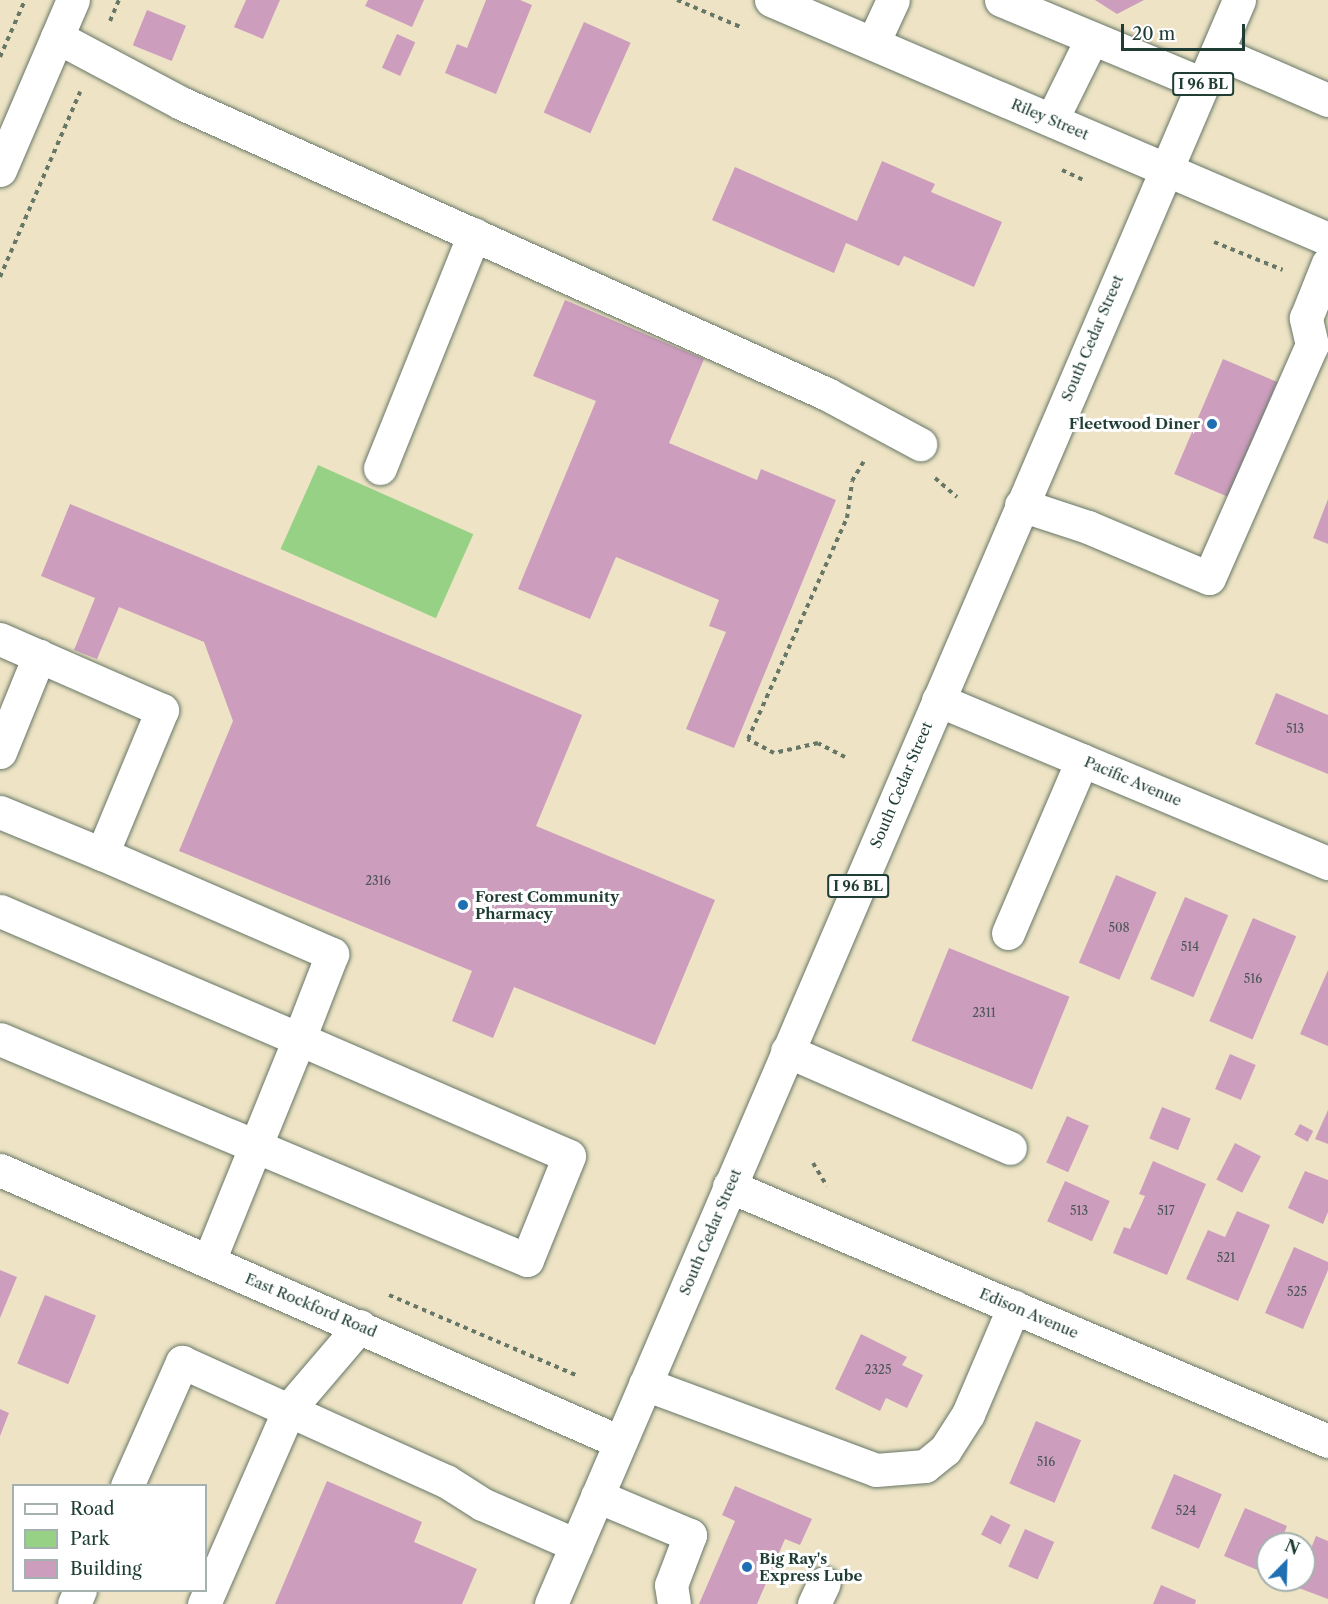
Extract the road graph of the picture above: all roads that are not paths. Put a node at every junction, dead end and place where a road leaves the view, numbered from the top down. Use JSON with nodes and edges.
{"nodes":[{"id":1,"x":73,"y":0,"type":"edge"},
{"id":2,"x":771,"y":0,"type":"edge"},
{"id":3,"x":893,"y":0,"type":"edge"},
{"id":4,"x":1001,"y":0,"type":"edge"},
{"id":5,"x":1239,"y":0,"type":"edge"},
{"id":6,"x":57,"y":37,"type":"junction"},
{"id":7,"x":1092,"y":38,"type":"junction"},
{"id":8,"x":873,"y":43,"type":"junction"},
{"id":9,"x":1217,"y":52,"type":"junction"},
{"id":10,"x":1203,"y":84,"type":"junction"},
{"id":11,"x":1325,"y":92,"type":"edge"},
{"id":12,"x":1052,"y":119,"type":"junction"},
{"id":13,"x":1165,"y":168,"type":"junction"},
{"id":14,"x":0,"y":170,"type":"edge"},
{"id":15,"x":474,"y":234,"type":"junction"},
{"id":16,"x":1328,"y":238,"type":"edge"},
{"id":17,"x":1323,"y":274,"type":"edge"},
{"id":18,"x":924,"y":458,"type":"road end"},
{"id":19,"x":380,"y":468,"type":"dead end"},
{"id":20,"x":1021,"y":505,"type":"junction"},
{"id":21,"x":0,"y":639,"type":"edge"},
{"id":22,"x":39,"y":656,"type":"junction"},
{"id":23,"x":938,"y":700,"type":"junction"},
{"id":24,"x":0,"y":752,"type":"edge"},
{"id":25,"x":1082,"y":760,"type":"junction"},
{"id":26,"x":0,"y":812,"type":"edge"},
{"id":27,"x":102,"y":854,"type":"junction"},
{"id":28,"x":1328,"y":863,"type":"edge"},
{"id":29,"x":0,"y":911,"type":"edge"},
{"id":30,"x":1008,"y":933,"type":"dead end"},
{"id":31,"x":0,"y":1039,"type":"edge"},
{"id":32,"x":299,"y":1039,"type":"junction"},
{"id":33,"x":788,"y":1051,"type":"junction"},
{"id":34,"x":255,"y":1146,"type":"junction"},
{"id":35,"x":1010,"y":1148,"type":"dead end"},
{"id":36,"x":0,"y":1170,"type":"edge"},
{"id":37,"x":729,"y":1186,"type":"junction"},
{"id":38,"x":209,"y":1261,"type":"junction"},
{"id":39,"x":1014,"y":1306,"type":"junction"},
{"id":40,"x":360,"y":1326,"type":"junction"},
{"id":41,"x":645,"y":1384,"type":"junction"},
{"id":42,"x":289,"y":1409,"type":"junction"},
{"id":43,"x":1328,"y":1441,"type":"edge"},
{"id":44,"x":620,"y":1442,"type":"junction"},
{"id":45,"x":127,"y":1484,"type":"edge"},
{"id":46,"x":597,"y":1496,"type":"junction"},
{"id":47,"x":576,"y":1545,"type":"junction"},
{"id":48,"x":204,"y":1604,"type":"edge"},
{"id":49,"x":551,"y":1604,"type":"edge"},
{"id":50,"x":674,"y":1604,"type":"edge"}],
"edges":[{"from":1,"to":6,"type":"street"},
{"from":2,"to":8,"type":"street","name":"Riley Street"},
{"from":3,"to":8,"type":"street"},
{"from":4,"to":7,"type":"street"},
{"from":5,"to":9,"type":"street","name":"South Cedar Street","number":"I 96 BL"},
{"from":6,"to":14,"type":"street"},
{"from":6,"to":15,"type":"street"},
{"from":7,"to":10,"type":"street"},
{"from":7,"to":12,"type":"street"},
{"from":8,"to":12,"type":"street","name":"Riley Street"},
{"from":9,"to":10,"type":"street","name":"South Cedar Street","number":"I 96 BL"},
{"from":9,"to":11,"type":"street"},
{"from":10,"to":13,"type":"street","name":"South Cedar Street","number":"I 96 BL"},
{"from":12,"to":13,"type":"street","name":"Riley Street"},
{"from":13,"to":16,"type":"street","name":"Riley Street"},
{"from":13,"to":20,"type":"street","name":"South Cedar Street","number":"I 96 BL"},
{"from":15,"to":18,"type":"street"},
{"from":15,"to":19,"type":"street"},
{"from":17,"to":20,"type":"street"},
{"from":20,"to":23,"type":"street","name":"South Cedar Street","number":"I 96 BL"},
{"from":21,"to":22,"type":"street"},
{"from":22,"to":24,"type":"street"},
{"from":22,"to":27,"type":"street"},
{"from":23,"to":25,"type":"street","name":"Pacific Avenue"},
{"from":23,"to":33,"type":"street","name":"South Cedar Street","number":"I 96 BL"},
{"from":25,"to":28,"type":"street","name":"Pacific Avenue"},
{"from":25,"to":30,"type":"street"},
{"from":26,"to":27,"type":"street"},
{"from":27,"to":32,"type":"street"},
{"from":29,"to":32,"type":"street"},
{"from":31,"to":34,"type":"street"},
{"from":32,"to":34,"type":"street"},
{"from":32,"to":34,"type":"street"},
{"from":33,"to":35,"type":"street"},
{"from":33,"to":37,"type":"street","name":"South Cedar Street","number":"I 96 BL"},
{"from":34,"to":38,"type":"street"},
{"from":36,"to":38,"type":"street","name":"East Rockford Road"},
{"from":37,"to":39,"type":"street","name":"Edison Avenue"},
{"from":37,"to":41,"type":"street","name":"South Cedar Street","number":"I 96 BL"},
{"from":38,"to":40,"type":"street","name":"East Rockford Road"},
{"from":39,"to":41,"type":"street"},
{"from":39,"to":43,"type":"street","name":"Edison Avenue"},
{"from":40,"to":42,"type":"street"},
{"from":40,"to":44,"type":"street","name":"East Rockford Road"},
{"from":41,"to":44,"type":"street","name":"South Cedar Street","number":"I 96 BL"},
{"from":42,"to":45,"type":"street"},
{"from":42,"to":47,"type":"street"},
{"from":42,"to":48,"type":"street"},
{"from":44,"to":46,"type":"street","name":"South Cedar Street","number":"I 96 BL"},
{"from":46,"to":47,"type":"street","name":"South Cedar Street","number":"I 96 BL"},
{"from":46,"to":50,"type":"street"},
{"from":47,"to":49,"type":"street","name":"South Cedar Street","number":"I 96 BL"}]}
